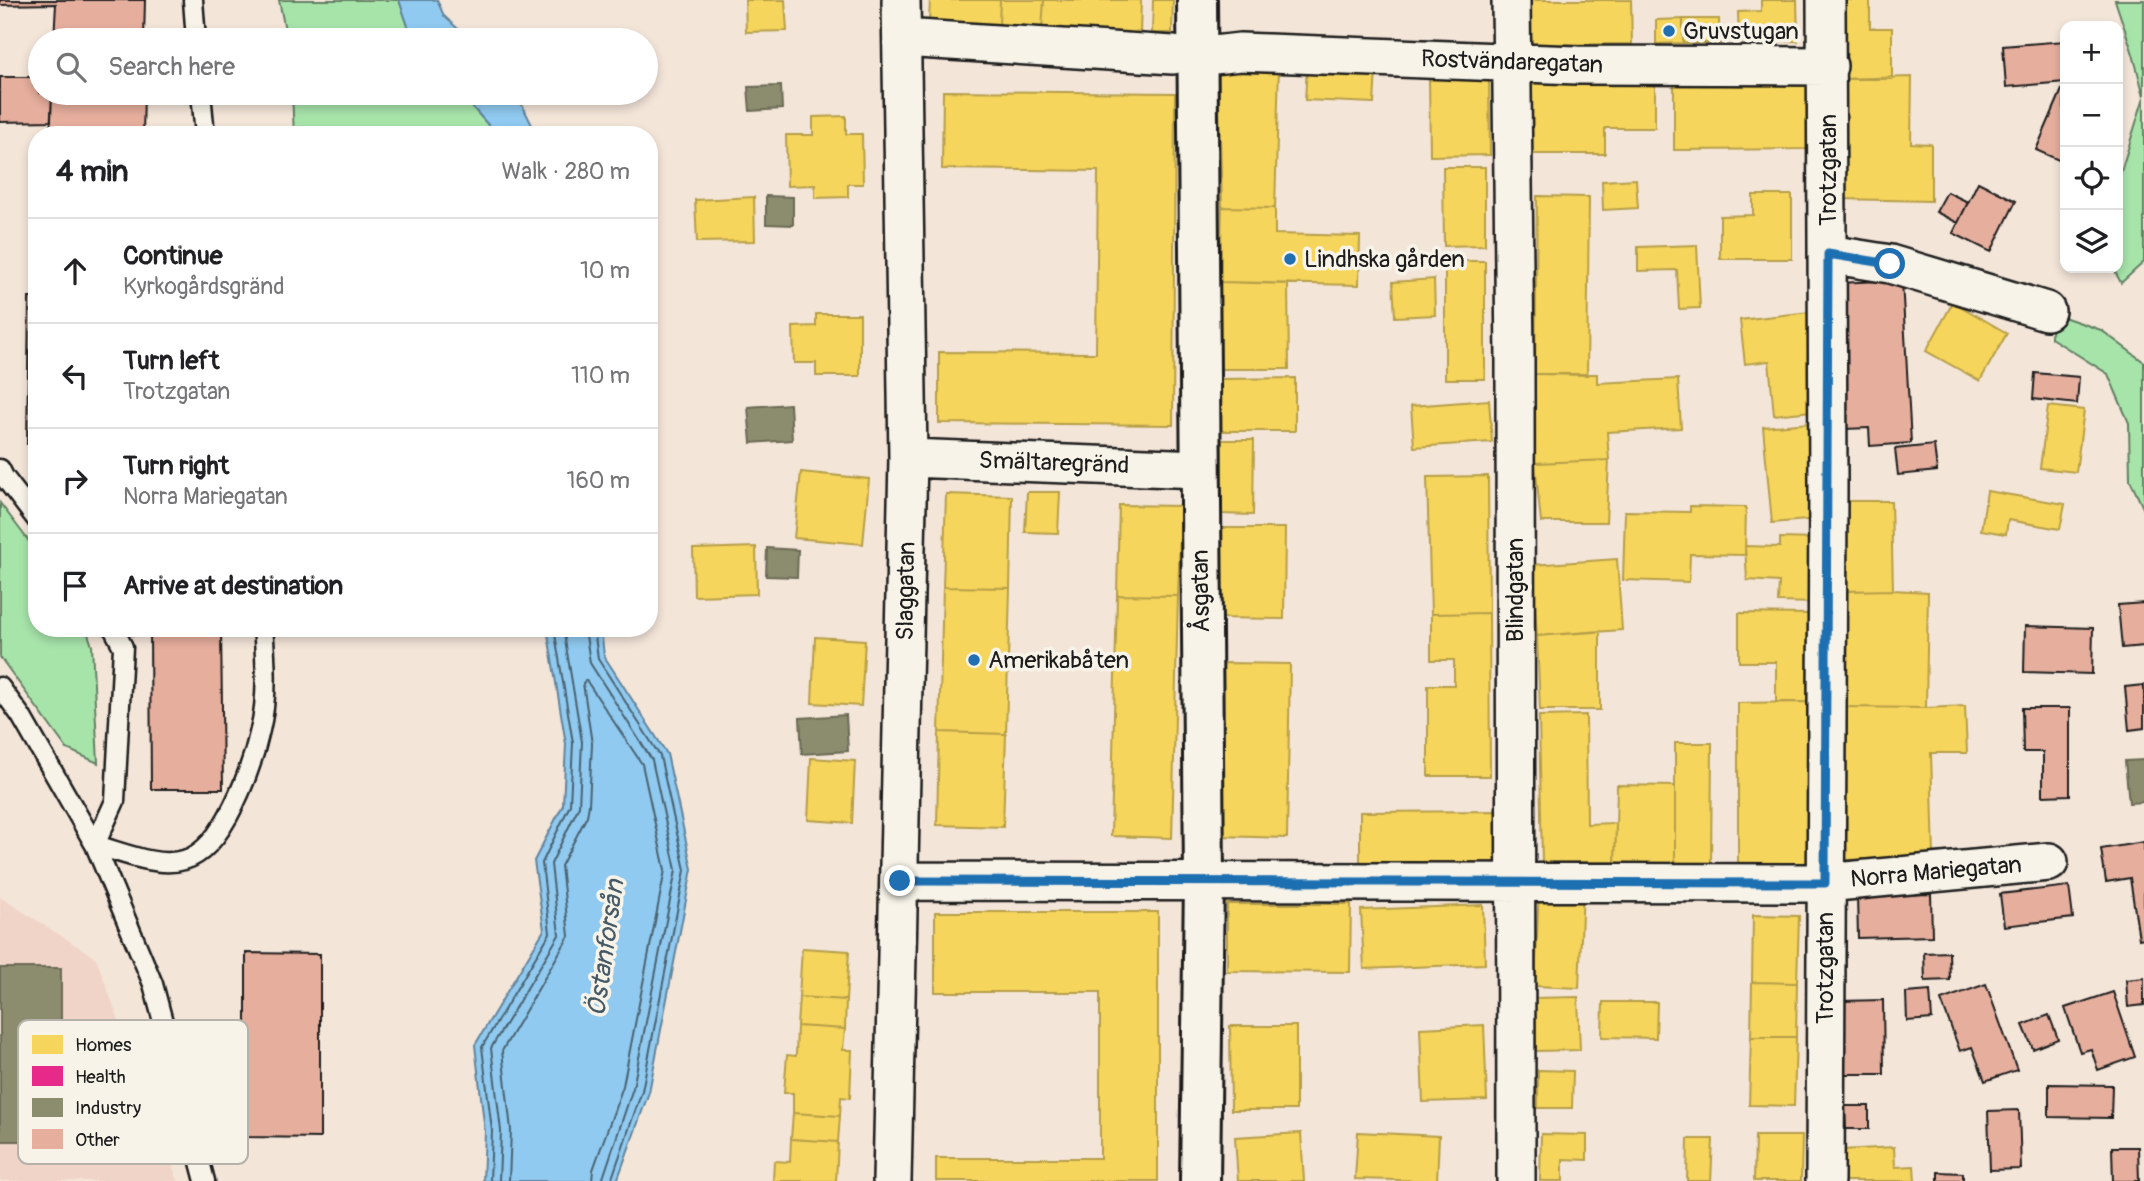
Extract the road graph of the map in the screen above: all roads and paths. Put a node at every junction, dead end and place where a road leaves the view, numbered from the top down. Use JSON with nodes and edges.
{"nodes":[{"id":1,"x":193,"y":0,"type":"edge"},
{"id":2,"x":901,"y":0,"type":"edge"},
{"id":3,"x":1197,"y":0,"type":"edge"},
{"id":4,"x":1511,"y":0,"type":"edge"},
{"id":5,"x":1826,"y":0,"type":"edge"},
{"id":6,"x":195,"y":28,"type":"edge"},
{"id":7,"x":902,"y":38,"type":"junction"},
{"id":8,"x":1185,"y":56,"type":"junction"},
{"id":9,"x":1512,"y":63,"type":"junction"},
{"id":10,"x":1828,"y":66,"type":"junction"},
{"id":11,"x":202,"y":105,"type":"edge"},
{"id":12,"x":204,"y":126,"type":"edge"},
{"id":13,"x":1828,"y":254,"type":"junction"},
{"id":14,"x":2046,"y":311,"type":"dead end"},
{"id":15,"x":908,"y":458,"type":"junction"},
{"id":16,"x":0,"y":469,"type":"edge"},
{"id":17,"x":1200,"y":469,"type":"junction"},
{"id":18,"x":28,"y":508,"type":"edge"},
{"id":19,"x":118,"y":637,"type":"edge"},
{"id":20,"x":264,"y":637,"type":"edge"},
{"id":21,"x":0,"y":687,"type":"edge"},
{"id":22,"x":95,"y":845,"type":"junction"},
{"id":23,"x":2049,"y":862,"type":"dead end"},
{"id":24,"x":900,"y":881,"type":"junction"},
{"id":25,"x":1204,"y":881,"type":"junction"},
{"id":26,"x":1515,"y":883,"type":"junction"},
{"id":27,"x":1825,"y":883,"type":"junction"},
{"id":28,"x":163,"y":1020,"type":"edge"},
{"id":29,"x":201,"y":1164,"type":"edge"},
{"id":30,"x":205,"y":1181,"type":"edge"},
{"id":31,"x":892,"y":1181,"type":"edge"},
{"id":32,"x":1200,"y":1181,"type":"edge"},
{"id":33,"x":1516,"y":1181,"type":"edge"},
{"id":34,"x":1825,"y":1181,"type":"edge"}],
"edges":[{"from":1,"to":6,"type":"lane"},
{"from":2,"to":7,"type":"street","name":"Slaggatan"},
{"from":3,"to":8,"type":"street","name":"Åsgatan"},
{"from":4,"to":9,"type":"street","name":"Blindgatan"},
{"from":5,"to":10,"type":"street","name":"Trotzgatan"},
{"from":7,"to":8,"type":"street","name":"Rostvändaregatan"},
{"from":7,"to":15,"type":"street","name":"Slaggatan"},
{"from":8,"to":9,"type":"street","name":"Rostvändaregatan"},
{"from":8,"to":17,"type":"street","name":"Åsgatan"},
{"from":9,"to":10,"type":"street","name":"Rostvändaregatan"},
{"from":9,"to":26,"type":"street","name":"Blindgatan"},
{"from":10,"to":13,"type":"street","name":"Trotzgatan"},
{"from":11,"to":12,"type":"lane"},
{"from":13,"to":14,"type":"street"},
{"from":13,"to":27,"type":"street","name":"Trotzgatan"},
{"from":15,"to":17,"type":"street","name":"Smältaregränd"},
{"from":15,"to":24,"type":"street","name":"Slaggatan"},
{"from":16,"to":18,"type":"lane"},
{"from":17,"to":25,"type":"street","name":"Åsgatan"},
{"from":19,"to":22,"type":"lane"},
{"from":20,"to":22,"type":"lane"},
{"from":21,"to":22,"type":"lane"},
{"from":22,"to":28,"type":"lane"},
{"from":23,"to":27,"type":"street","name":"Norra Mariegatan"},
{"from":24,"to":25,"type":"street","name":"Norra Mariegatan"},
{"from":24,"to":31,"type":"street","name":"Slaggatan"},
{"from":25,"to":26,"type":"street","name":"Norra Mariegatan"},
{"from":25,"to":32,"type":"street","name":"Åsgatan"},
{"from":26,"to":27,"type":"street","name":"Norra Mariegatan"},
{"from":26,"to":33,"type":"street","name":"Blindgatan"},
{"from":27,"to":34,"type":"street","name":"Trotzgatan"},
{"from":29,"to":30,"type":"lane"}]}
